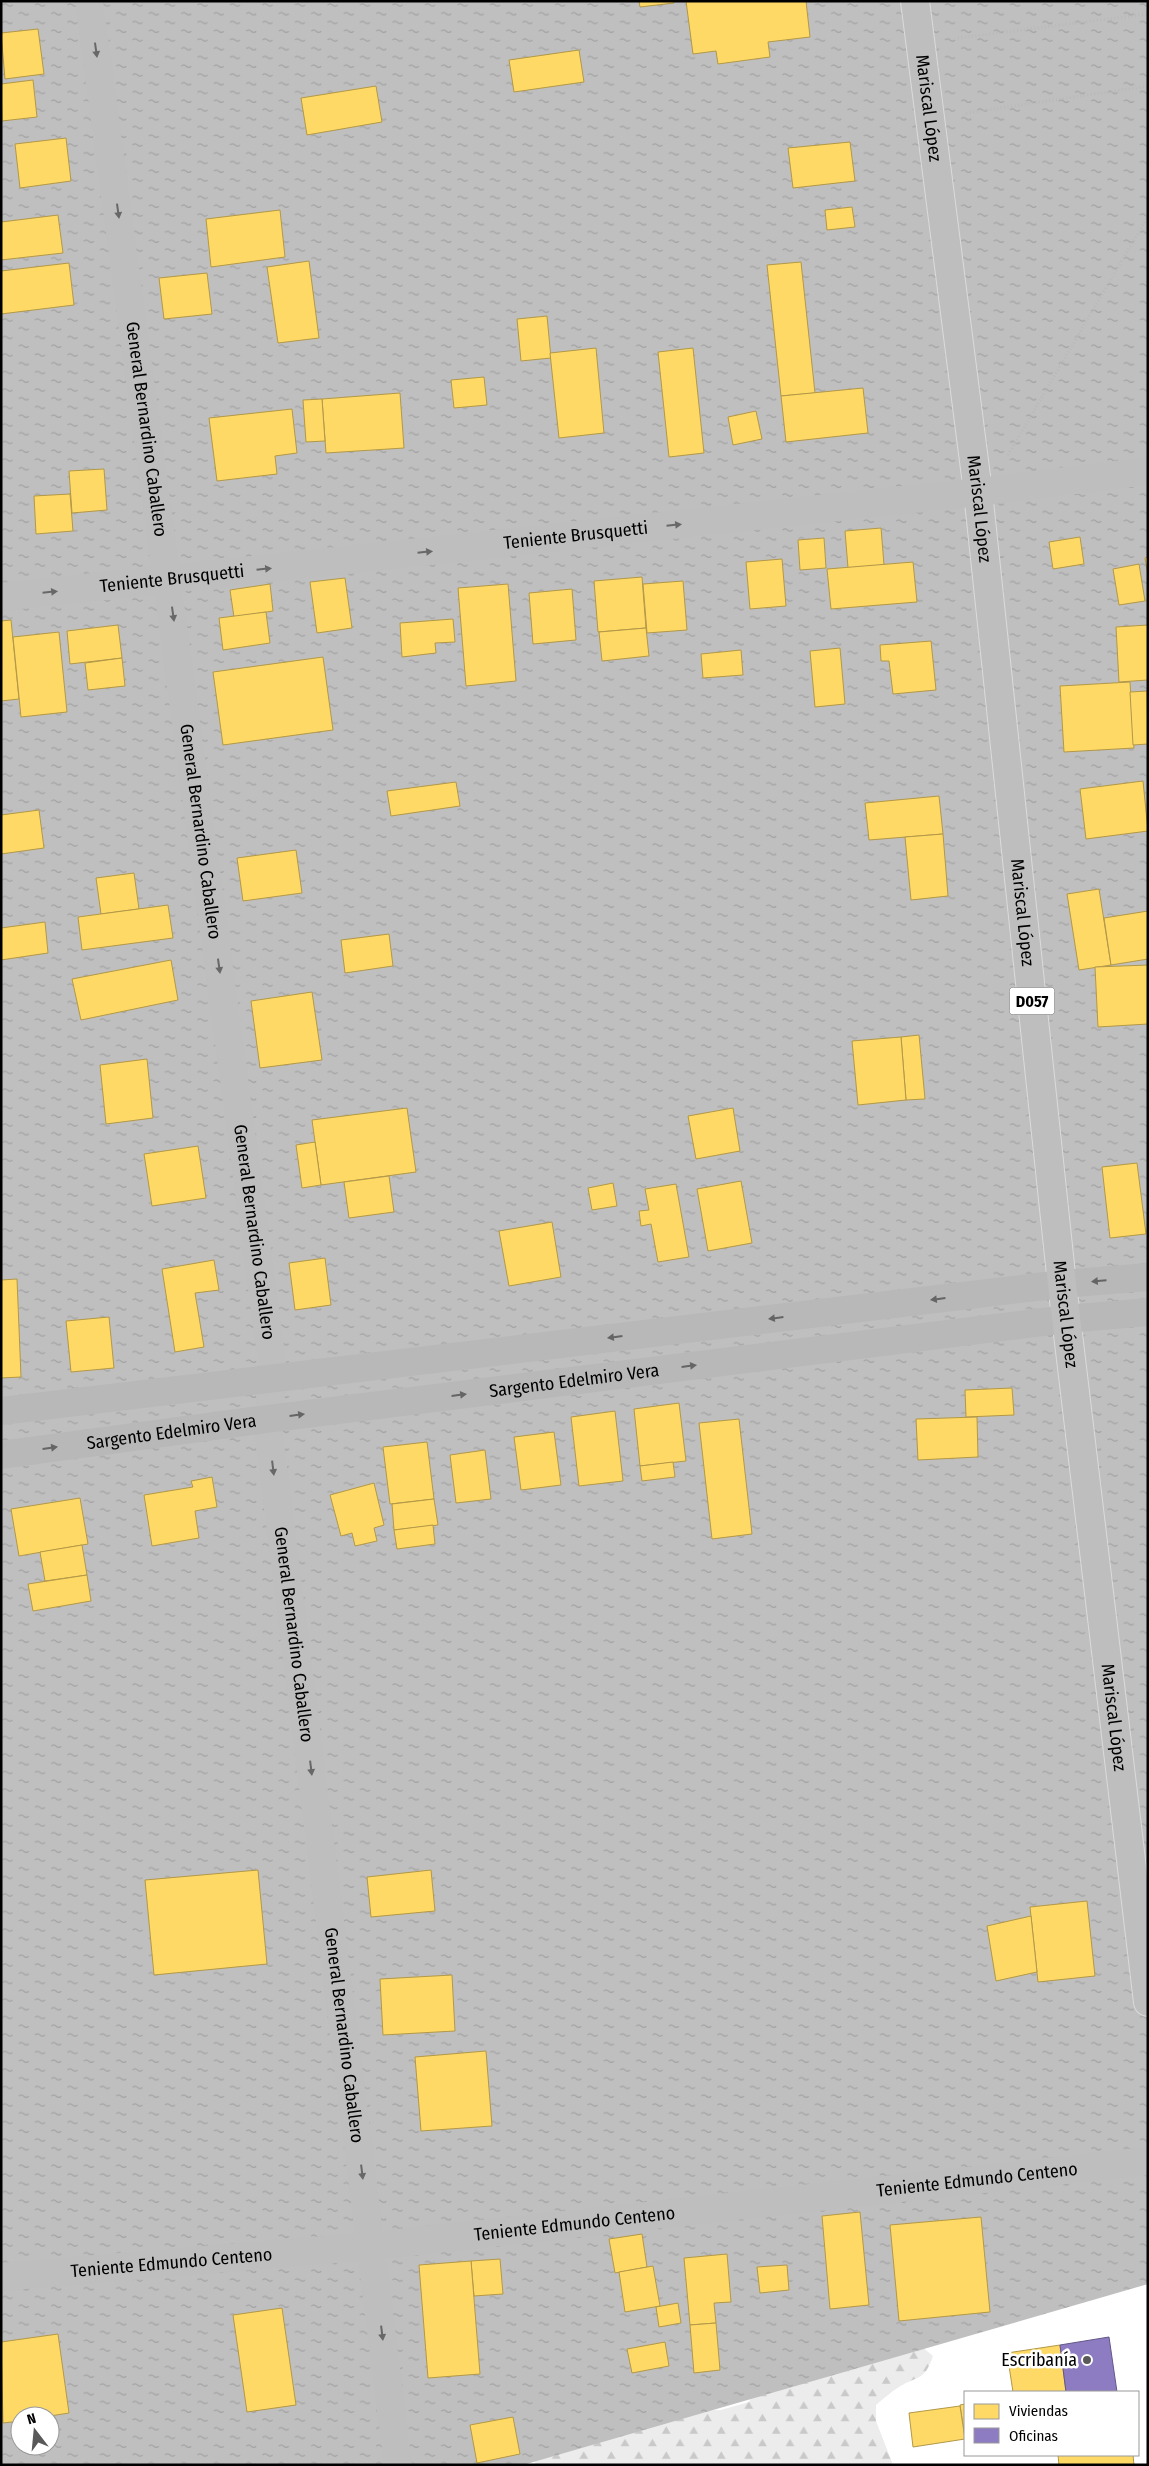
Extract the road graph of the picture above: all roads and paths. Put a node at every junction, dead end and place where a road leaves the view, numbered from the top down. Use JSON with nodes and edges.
{"nodes":[{"id":1,"x":89,"y":1,"type":"edge"},
{"id":2,"x":915,"y":1,"type":"edge"},
{"id":3,"x":1148,"y":14,"type":"edge"},
{"id":4,"x":958,"y":38,"type":"dead end"},
{"id":5,"x":1148,"y":86,"type":"edge"},
{"id":6,"x":966,"y":113,"type":"dead end"},
{"id":7,"x":1148,"y":216,"type":"edge"},
{"id":8,"x":1008,"y":455,"type":"dead end"},
{"id":9,"x":1148,"y":471,"type":"edge"},
{"id":10,"x":978,"y":492,"type":"junction"},
{"id":11,"x":168,"y":580,"type":"junction"},
{"id":12,"x":1,"y":597,"type":"edge"},
{"id":13,"x":1148,"y":1277,"type":"edge"},
{"id":14,"x":1062,"y":1284,"type":"junction"},
{"id":15,"x":1148,"y":1312,"type":"edge"},
{"id":16,"x":1067,"y":1319,"type":"junction"},
{"id":17,"x":274,"y":1377,"type":"junction"},
{"id":18,"x":1,"y":1411,"type":"edge"},
{"id":19,"x":267,"y":1419,"type":"junction"},
{"id":20,"x":1,"y":1455,"type":"edge"},
{"id":21,"x":1148,"y":2002,"type":"edge"},
{"id":22,"x":1148,"y":2161,"type":"edge"},
{"id":23,"x":371,"y":2246,"type":"junction"},
{"id":24,"x":1,"y":2277,"type":"edge"},
{"id":25,"x":398,"y":2465,"type":"edge"}],
"edges":[{"from":1,"to":11,"type":"street","name":"General Bernardino Caballero","one_way":true},
{"from":2,"to":10,"type":"street","name":"Mariscal López","number":"D057"},
{"from":3,"to":4,"type":"path"},
{"from":5,"to":6,"type":"path"},
{"from":7,"to":8,"type":"path"},
{"from":9,"to":10,"type":"street","name":"Teniente Brusquetti"},
{"from":11,"to":10,"type":"street","name":"Teniente Brusquetti","one_way":true},
{"from":10,"to":14,"type":"street","name":"Mariscal López","number":"D057"},
{"from":12,"to":11,"type":"street","name":"Teniente Brusquetti","one_way":true},
{"from":11,"to":17,"type":"street","name":"General Bernardino Caballero","one_way":true},
{"from":13,"to":14,"type":"street","one_way":true},
{"from":14,"to":16,"type":"street","name":"Mariscal López","number":"D057"},
{"from":14,"to":17,"type":"street","one_way":true},
{"from":15,"to":16,"type":"street","name":"Sargento Edelmiro Vera"},
{"from":19,"to":16,"type":"street","name":"Sargento Edelmiro Vera","one_way":true},
{"from":16,"to":21,"type":"street","name":"Mariscal López","number":"D057"},
{"from":17,"to":18,"type":"street"},
{"from":17,"to":19,"type":"street","name":"General Bernardino Caballero"},
{"from":20,"to":19,"type":"street","name":"Sargento Edelmiro Vera","one_way":true},
{"from":19,"to":23,"type":"street","name":"General Bernardino Caballero","one_way":true},
{"from":22,"to":23,"type":"street","name":"Teniente Edmundo Centeno"},
{"from":23,"to":24,"type":"street","name":"Teniente Edmundo Centeno"},
{"from":23,"to":25,"type":"street","name":"General Bernardino Caballero","one_way":true}]}
